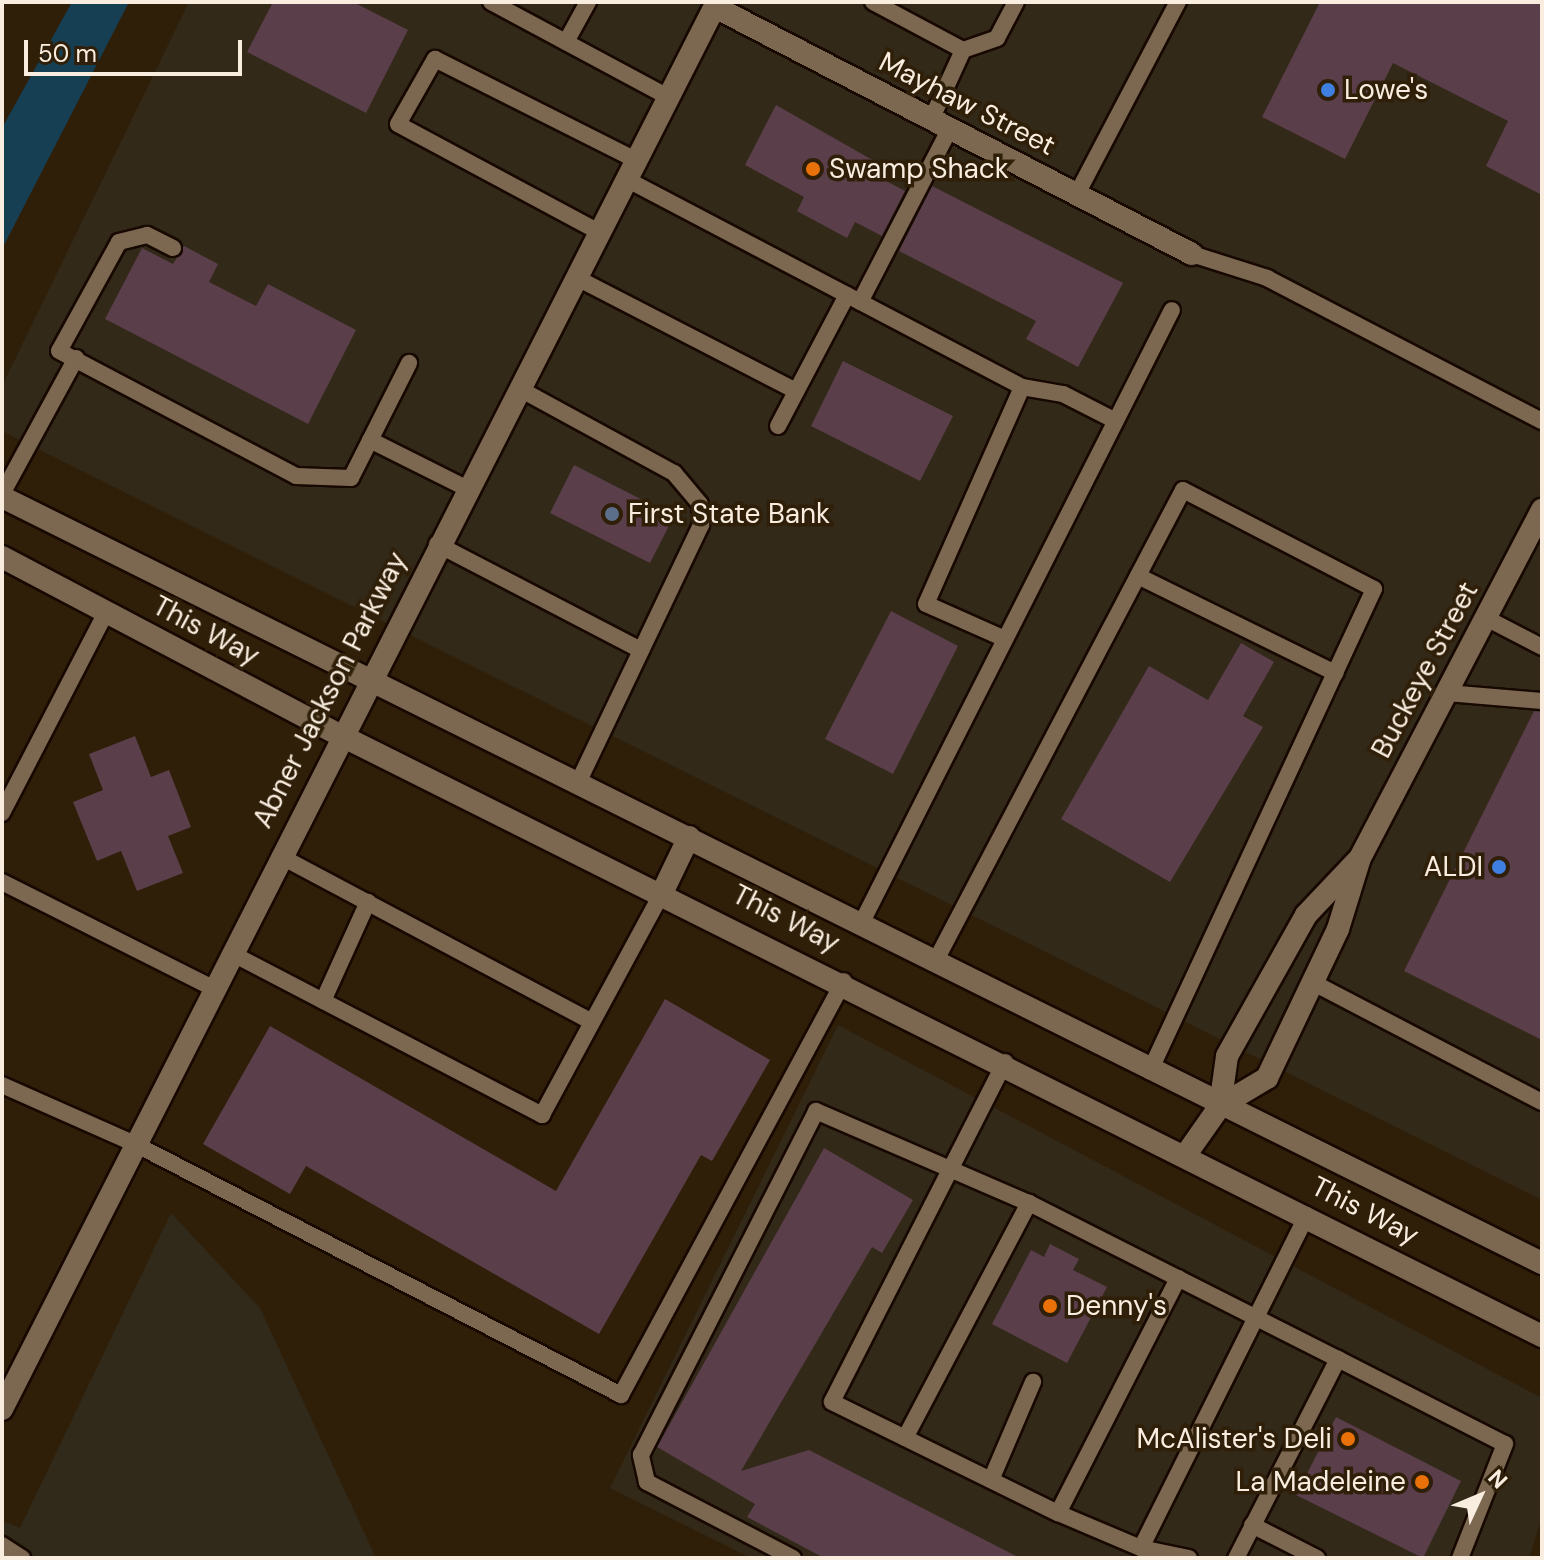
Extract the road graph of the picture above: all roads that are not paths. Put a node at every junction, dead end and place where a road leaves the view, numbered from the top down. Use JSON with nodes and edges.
{"nodes":[{"id":1,"x":491,"y":2,"type":"edge"},
{"id":2,"x":588,"y":2,"type":"edge"},
{"id":3,"x":873,"y":2,"type":"edge"},
{"id":4,"x":1016,"y":2,"type":"edge"},
{"id":5,"x":1178,"y":2,"type":"edge"},
{"id":6,"x":713,"y":4,"type":"edge"},
{"id":7,"x":566,"y":42,"type":"junction"},
{"id":8,"x":963,"y":50,"type":"junction"},
{"id":9,"x":668,"y":97,"type":"junction"},
{"id":10,"x":940,"y":125,"type":"junction"},
{"id":11,"x":631,"y":170,"type":"junction"},
{"id":12,"x":1077,"y":194,"type":"junction"},
{"id":13,"x":599,"y":232,"type":"junction"},
{"id":14,"x":173,"y":248,"type":"dead end"},
{"id":15,"x":1192,"y":254,"type":"joint"},
{"id":16,"x":575,"y":277,"type":"junction"},
{"id":17,"x":853,"y":299,"type":"junction"},
{"id":18,"x":1172,"y":310,"type":"dead end"},
{"id":19,"x":76,"y":358,"type":"junction"},
{"id":20,"x":409,"y":363,"type":"dead end"},
{"id":21,"x":1022,"y":387,"type":"junction"},
{"id":22,"x":518,"y":388,"type":"junction"},
{"id":23,"x":796,"y":391,"type":"junction"},
{"id":24,"x":1116,"y":421,"type":"junction"},
{"id":25,"x":1542,"y":421,"type":"edge"},
{"id":26,"x":778,"y":426,"type":"dead end"},
{"id":27,"x":370,"y":440,"type":"junction"},
{"id":28,"x":466,"y":488,"type":"junction"},
{"id":29,"x":2,"y":496,"type":"edge"},
{"id":30,"x":1542,"y":510,"type":"edge"},
{"id":31,"x":437,"y":544,"type":"junction"},
{"id":32,"x":2,"y":557,"type":"edge"},
{"id":33,"x":1138,"y":576,"type":"junction"},
{"id":34,"x":106,"y":612,"type":"junction"},
{"id":35,"x":1486,"y":618,"type":"junction"},
{"id":36,"x":1005,"y":639,"type":"junction"},
{"id":37,"x":1542,"y":647,"type":"edge"},
{"id":38,"x":641,"y":650,"type":"junction"},
{"id":39,"x":1335,"y":673,"type":"junction"},
{"id":40,"x":370,"y":676,"type":"junction"},
{"id":41,"x":1447,"y":693,"type":"junction"},
{"id":42,"x":1542,"y":701,"type":"edge"},
{"id":43,"x":340,"y":735,"type":"junction"},
{"id":44,"x":579,"y":781,"type":"junction"},
{"id":45,"x":2,"y":813,"type":"edge"},
{"id":46,"x":689,"y":837,"type":"junction"},
{"id":47,"x":280,"y":856,"type":"junction"},
{"id":48,"x":1360,"y":858,"type":"junction"},
{"id":49,"x":2,"y":882,"type":"edge"},
{"id":50,"x":663,"y":891,"type":"junction"},
{"id":51,"x":368,"y":902,"type":"junction"},
{"id":52,"x":861,"y":924,"type":"junction"},
{"id":53,"x":231,"y":953,"type":"junction"},
{"id":54,"x":935,"y":962,"type":"junction"},
{"id":55,"x":844,"y":981,"type":"junction"},
{"id":56,"x":1312,"y":982,"type":"junction"},
{"id":57,"x":213,"y":988,"type":"junction"},
{"id":58,"x":323,"y":1001,"type":"junction"},
{"id":59,"x":589,"y":1020,"type":"junction"},
{"id":60,"x":1005,"y":1062,"type":"junction"},
{"id":61,"x":1150,"y":1071,"type":"junction"},
{"id":62,"x":2,"y":1085,"type":"edge"},
{"id":63,"x":1542,"y":1102,"type":"edge"},
{"id":64,"x":1220,"y":1106,"type":"junction"},
{"id":65,"x":135,"y":1144,"type":"junction"},
{"id":66,"x":1187,"y":1153,"type":"junction"},
{"id":67,"x":946,"y":1168,"type":"junction"},
{"id":68,"x":1029,"y":1203,"type":"junction"},
{"id":69,"x":1307,"y":1215,"type":"junction"},
{"id":70,"x":1542,"y":1263,"type":"edge"},
{"id":71,"x":1178,"y":1278,"type":"junction"},
{"id":72,"x":1257,"y":1319,"type":"junction"},
{"id":73,"x":1542,"y":1336,"type":"edge"},
{"id":74,"x":1338,"y":1359,"type":"junction"},
{"id":75,"x":1033,"y":1382,"type":"dead end"},
{"id":76,"x":2,"y":1409,"type":"edge"},
{"id":77,"x":905,"y":1438,"type":"junction"},
{"id":78,"x":991,"y":1480,"type":"junction"},
{"id":79,"x":1058,"y":1513,"type":"junction"},
{"id":80,"x":1252,"y":1525,"type":"junction"},
{"id":81,"x":2,"y":1545,"type":"edge"},
{"id":82,"x":1141,"y":1548,"type":"junction"},
{"id":83,"x":22,"y":1558,"type":"edge"},
{"id":84,"x":793,"y":1558,"type":"edge"},
{"id":85,"x":1189,"y":1558,"type":"edge"},
{"id":86,"x":1236,"y":1558,"type":"edge"},
{"id":87,"x":1317,"y":1558,"type":"edge"},
{"id":88,"x":1460,"y":1558,"type":"edge"}],
"edges":[{"from":1,"to":7,"type":"lane"},
{"from":2,"to":7,"type":"lane"},
{"from":3,"to":8,"type":"lane"},
{"from":4,"to":8,"type":"lane"},
{"from":5,"to":12,"type":"lane"},
{"from":6,"to":9,"type":"main road","name":"Abner Jackson Parkway"},
{"from":6,"to":10,"type":"main road","name":"Mayhaw Street"},
{"from":7,"to":9,"type":"lane"},
{"from":8,"to":10,"type":"lane"},
{"from":9,"to":11,"type":"main road","name":"Abner Jackson Parkway"},
{"from":10,"to":12,"type":"main road","name":"Mayhaw Street"},
{"from":10,"to":17,"type":"lane"},
{"from":11,"to":13,"type":"main road","name":"Abner Jackson Parkway"},
{"from":11,"to":13,"type":"lane"},
{"from":11,"to":17,"type":"lane"},
{"from":12,"to":15,"type":"main road","name":"Mayhaw Street"},
{"from":13,"to":16,"type":"main road","name":"Abner Jackson Parkway"},
{"from":14,"to":19,"type":"lane"},
{"from":15,"to":25,"type":"lane"},
{"from":16,"to":22,"type":"main road","name":"Abner Jackson Parkway"},
{"from":16,"to":23,"type":"lane"},
{"from":17,"to":21,"type":"lane"},
{"from":17,"to":23,"type":"lane"},
{"from":18,"to":24,"type":"lane"},
{"from":19,"to":27,"type":"lane"},
{"from":19,"to":29,"type":"lane"},
{"from":20,"to":27,"type":"lane"},
{"from":21,"to":24,"type":"lane"},
{"from":21,"to":36,"type":"lane"},
{"from":22,"to":28,"type":"main road","name":"Abner Jackson Parkway"},
{"from":22,"to":38,"type":"lane"},
{"from":23,"to":26,"type":"lane"},
{"from":24,"to":36,"type":"lane"},
{"from":27,"to":28,"type":"lane"},
{"from":28,"to":31,"type":"main road","name":"Abner Jackson Parkway"},
{"from":29,"to":40,"type":"main road","name":"This Way"},
{"from":30,"to":35,"type":"main road","name":"Buckeye Street"},
{"from":31,"to":38,"type":"lane"},
{"from":31,"to":40,"type":"main road","name":"Abner Jackson Parkway"},
{"from":32,"to":34,"type":"main road","name":"This Way"},
{"from":33,"to":39,"type":"lane"},
{"from":33,"to":39,"type":"lane"},
{"from":33,"to":54,"type":"lane"},
{"from":34,"to":43,"type":"main road","name":"This Way"},
{"from":34,"to":45,"type":"lane"},
{"from":35,"to":37,"type":"lane"},
{"from":35,"to":41,"type":"main road","name":"Buckeye Street"},
{"from":36,"to":52,"type":"lane"},
{"from":38,"to":44,"type":"lane"},
{"from":39,"to":61,"type":"lane"},
{"from":40,"to":43,"type":"main road","name":"Abner Jackson Parkway"},
{"from":40,"to":44,"type":"main road","name":"This Way"},
{"from":41,"to":42,"type":"lane"},
{"from":41,"to":48,"type":"main road","name":"Buckeye Street"},
{"from":43,"to":47,"type":"main road","name":"Abner Jackson Parkway"},
{"from":43,"to":50,"type":"main road","name":"This Way"},
{"from":44,"to":46,"type":"main road","name":"This Way"},
{"from":46,"to":50,"type":"main road"},
{"from":46,"to":52,"type":"main road","name":"This Way"},
{"from":47,"to":51,"type":"lane"},
{"from":47,"to":53,"type":"main road","name":"Abner Jackson Parkway"},
{"from":48,"to":56,"type":"main road","name":"Buckeye Street"},
{"from":48,"to":64,"type":"main road","name":"Buckeye Street"},
{"from":49,"to":57,"type":"lane"},
{"from":50,"to":55,"type":"main road","name":"This Way"},
{"from":50,"to":59,"type":"lane"},
{"from":51,"to":58,"type":"lane"},
{"from":51,"to":59,"type":"lane"},
{"from":52,"to":54,"type":"main road","name":"This Way"},
{"from":53,"to":57,"type":"main road","name":"Abner Jackson Parkway"},
{"from":53,"to":58,"type":"lane"},
{"from":54,"to":61,"type":"main road","name":"This Way"},
{"from":55,"to":60,"type":"main road","name":"This Way"},
{"from":55,"to":65,"type":"lane"},
{"from":56,"to":63,"type":"lane"},
{"from":56,"to":64,"type":"main road","name":"Buckeye Street"},
{"from":57,"to":65,"type":"main road","name":"Abner Jackson Parkway"},
{"from":58,"to":59,"type":"lane"},
{"from":60,"to":66,"type":"main road","name":"This Way"},
{"from":60,"to":67,"type":"lane"},
{"from":61,"to":64,"type":"main road","name":"This Way"},
{"from":62,"to":65,"type":"lane"},
{"from":64,"to":66,"type":"main road","name":"Buckeye Street"},
{"from":64,"to":70,"type":"main road","name":"This Way"},
{"from":65,"to":76,"type":"main road","name":"Abner Jackson Parkway"},
{"from":66,"to":69,"type":"main road","name":"This Way"},
{"from":67,"to":68,"type":"lane"},
{"from":67,"to":77,"type":"lane"},
{"from":67,"to":84,"type":"lane"},
{"from":68,"to":71,"type":"lane"},
{"from":68,"to":77,"type":"lane"},
{"from":69,"to":72,"type":"lane"},
{"from":69,"to":73,"type":"main road","name":"This Way"},
{"from":71,"to":72,"type":"lane"},
{"from":71,"to":79,"type":"lane"},
{"from":72,"to":74,"type":"lane"},
{"from":72,"to":82,"type":"lane"},
{"from":74,"to":80,"type":"lane"},
{"from":74,"to":88,"type":"lane"},
{"from":75,"to":78,"type":"lane"},
{"from":77,"to":78,"type":"lane"},
{"from":78,"to":79,"type":"lane"},
{"from":79,"to":82,"type":"lane"},
{"from":80,"to":86,"type":"lane"},
{"from":80,"to":87,"type":"lane"},
{"from":81,"to":83,"type":"lane"},
{"from":82,"to":85,"type":"lane"}]}
